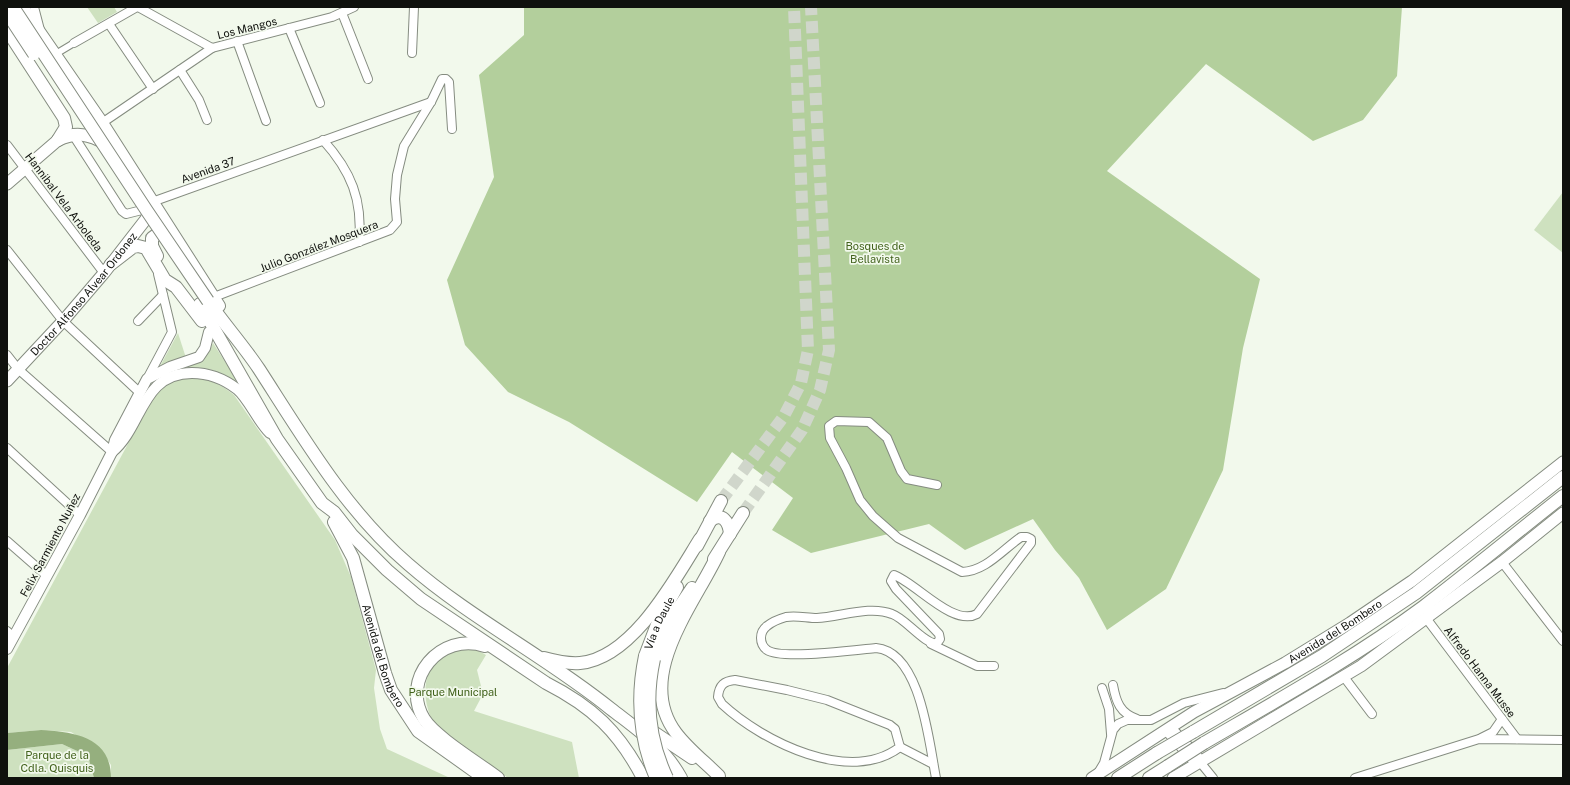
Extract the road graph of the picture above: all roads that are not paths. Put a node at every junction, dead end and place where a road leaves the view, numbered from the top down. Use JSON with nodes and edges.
{"nodes":[{"id":1,"x":13,"y":7,"type":"edge"},
{"id":2,"x":22,"y":7,"type":"edge"},
{"id":3,"x":34,"y":7,"type":"edge"},
{"id":4,"x":138,"y":7,"type":"edge"},
{"id":5,"x":354,"y":7,"type":"edge"},
{"id":6,"x":414,"y":7,"type":"edge"},
{"id":7,"x":7,"y":13,"type":"edge"},
{"id":8,"x":342,"y":13,"type":"junction"},
{"id":9,"x":109,"y":24,"type":"junction"},
{"id":10,"x":289,"y":28,"type":"junction"},
{"id":11,"x":7,"y":30,"type":"edge"},
{"id":12,"x":42,"y":37,"type":"junction"},
{"id":13,"x":237,"y":41,"type":"junction"},
{"id":14,"x":74,"y":43,"type":"joint"},
{"id":15,"x":212,"y":48,"type":"junction"},
{"id":16,"x":412,"y":53,"type":"dead end"},
{"id":17,"x":54,"y":54,"type":"junction"},
{"id":18,"x":180,"y":70,"type":"junction"},
{"id":19,"x":368,"y":79,"type":"dead end"},
{"id":20,"x":152,"y":89,"type":"junction"},
{"id":21,"x":80,"y":92,"type":"junction"},
{"id":22,"x":431,"y":102,"type":"junction"},
{"id":23,"x":320,"y":103,"type":"dead end"},
{"id":24,"x":59,"y":109,"type":"junction"},
{"id":25,"x":207,"y":120,"type":"dead end"},
{"id":26,"x":266,"y":121,"type":"dead end"},
{"id":27,"x":102,"y":123,"type":"junction"},
{"id":28,"x":452,"y":129,"type":"dead end"},
{"id":29,"x":90,"y":136,"type":"junction"},
{"id":30,"x":75,"y":138,"type":"dead end"},
{"id":31,"x":58,"y":140,"type":"junction"},
{"id":32,"x":323,"y":140,"type":"junction"},
{"id":33,"x":7,"y":145,"type":"edge"},
{"id":34,"x":123,"y":156,"type":"junction"},
{"id":35,"x":25,"y":168,"type":"junction"},
{"id":36,"x":7,"y":184,"type":"edge"},
{"id":37,"x":142,"y":214,"type":"junction"},
{"id":38,"x":172,"y":233,"type":"junction"},
{"id":39,"x":358,"y":242,"type":"junction"},
{"id":40,"x":7,"y":250,"type":"edge"},
{"id":41,"x":156,"y":263,"type":"junction"},
{"id":42,"x":107,"y":268,"type":"junction"},
{"id":43,"x":176,"y":287,"type":"junction"},
{"id":44,"x":163,"y":295,"type":"junction"},
{"id":45,"x":208,"y":300,"type":"junction"},
{"id":46,"x":63,"y":321,"type":"junction"},
{"id":47,"x":138,"y":321,"type":"dead end"},
{"id":48,"x":209,"y":332,"type":"junction"},
{"id":49,"x":7,"y":355,"type":"edge"},
{"id":50,"x":18,"y":369,"type":"junction"},
{"id":51,"x":147,"y":378,"type":"junction"},
{"id":52,"x":243,"y":379,"type":"junction"},
{"id":53,"x":7,"y":381,"type":"edge"},
{"id":54,"x":140,"y":392,"type":"junction"},
{"id":55,"x":277,"y":439,"type":"junction"},
{"id":56,"x":7,"y":448,"type":"edge"},
{"id":57,"x":112,"y":452,"type":"junction"},
{"id":58,"x":1563,"y":462,"type":"edge"},
{"id":59,"x":1563,"y":477,"type":"edge"},
{"id":60,"x":937,"y":485,"type":"dead end"},
{"id":61,"x":1563,"y":496,"type":"edge"},
{"id":62,"x":721,"y":501,"type":"tunnel mouth"},
{"id":63,"x":322,"y":503,"type":"junction"},
{"id":64,"x":743,"y":512,"type":"tunnel mouth"},
{"id":65,"x":1563,"y":513,"type":"edge"},
{"id":66,"x":80,"y":515,"type":"junction"},
{"id":67,"x":710,"y":521,"type":"junction"},
{"id":68,"x":730,"y":534,"type":"junction"},
{"id":69,"x":700,"y":539,"type":"junction"},
{"id":70,"x":7,"y":541,"type":"edge"},
{"id":71,"x":719,"y":552,"type":"junction"},
{"id":72,"x":1502,"y":562,"type":"junction"},
{"id":73,"x":47,"y":576,"type":"junction"},
{"id":74,"x":1426,"y":618,"type":"junction"},
{"id":75,"x":10,"y":634,"type":"edge"},
{"id":76,"x":1563,"y":642,"type":"edge"},
{"id":77,"x":931,"y":644,"type":"junction"},
{"id":78,"x":494,"y":648,"type":"junction"},
{"id":79,"x":7,"y":649,"type":"edge"},
{"id":80,"x":537,"y":656,"type":"junction"},
{"id":81,"x":650,"y":657,"type":"junction"},
{"id":82,"x":994,"y":666,"type":"dead end"},
{"id":83,"x":1344,"y":677,"type":"junction"},
{"id":84,"x":1113,"y":685,"type":"dead end"},
{"id":85,"x":1102,"y":688,"type":"dead end"},
{"id":86,"x":1233,"y":690,"type":"junction"},
{"id":87,"x":604,"y":702,"type":"junction"},
{"id":88,"x":1372,"y":714,"type":"dead end"},
{"id":89,"x":1502,"y":719,"type":"junction"},
{"id":90,"x":1140,"y":720,"type":"junction"},
{"id":91,"x":1169,"y":729,"type":"junction"},
{"id":92,"x":1112,"y":736,"type":"junction"},
{"id":93,"x":1479,"y":739,"type":"junction"},
{"id":94,"x":1517,"y":739,"type":"junction"},
{"id":95,"x":1563,"y":740,"type":"edge"},
{"id":96,"x":900,"y":747,"type":"junction"},
{"id":97,"x":1200,"y":762,"type":"junction"},
{"id":98,"x":933,"y":764,"type":"junction"},
{"id":99,"x":721,"y":777,"type":"edge"},
{"id":100,"x":1094,"y":777,"type":"edge"},
{"id":101,"x":484,"y":778,"type":"edge"},
{"id":102,"x":498,"y":778,"type":"edge"},
{"id":103,"x":643,"y":778,"type":"edge"},
{"id":104,"x":656,"y":778,"type":"edge"},
{"id":105,"x":667,"y":778,"type":"edge"},
{"id":106,"x":681,"y":778,"type":"edge"},
{"id":107,"x":936,"y":778,"type":"edge"},
{"id":108,"x":1118,"y":778,"type":"edge"},
{"id":109,"x":1149,"y":778,"type":"edge"},
{"id":110,"x":1173,"y":778,"type":"edge"},
{"id":111,"x":1213,"y":778,"type":"edge"},
{"id":112,"x":1355,"y":778,"type":"edge"}],
"edges":[{"from":1,"to":45,"type":"main road","bridge":true},
{"from":2,"to":12,"type":"main road"},
{"from":3,"to":12,"type":"street"},
{"from":4,"to":9,"type":"street"},
{"from":4,"to":15,"type":"street","name":"Los Mangos"},
{"from":5,"to":8,"type":"street","name":"Los Mangos"},
{"from":6,"to":16,"type":"street"},
{"from":7,"to":45,"type":"main road","bridge":true},
{"from":8,"to":10,"type":"street","name":"Los Mangos"},
{"from":8,"to":19,"type":"street"},
{"from":9,"to":14,"type":"street"},
{"from":9,"to":20,"type":"street"},
{"from":10,"to":13,"type":"street","name":"Los Mangos"},
{"from":10,"to":23,"type":"street"},
{"from":11,"to":24,"type":"main road"},
{"from":12,"to":17,"type":"main road"},
{"from":13,"to":15,"type":"street","name":"Los Mangos"},
{"from":13,"to":26,"type":"street"},
{"from":14,"to":17,"type":"street"},
{"from":15,"to":18,"type":"street","name":"Los Mangos"},
{"from":17,"to":21,"type":"main road"},
{"from":18,"to":20,"type":"street","name":"Los Mangos"},
{"from":18,"to":25,"type":"street"},
{"from":20,"to":27,"type":"street","name":"Los Mangos"},
{"from":21,"to":24,"type":"main road"},
{"from":21,"to":27,"type":"main road"},
{"from":22,"to":28,"type":"street"},
{"from":22,"to":32,"type":"street","name":"Avenida 37"},
{"from":22,"to":39,"type":"street","name":"Julio González Mosquera"},
{"from":24,"to":31,"type":"main road"},
{"from":27,"to":34,"type":"main road"},
{"from":29,"to":31,"type":"main road"},
{"from":29,"to":34,"type":"main road"},
{"from":29,"to":37,"type":"main road"},
{"from":30,"to":37,"type":"street"},
{"from":31,"to":35,"type":"main road"},
{"from":32,"to":37,"type":"street","name":"Avenida 37"},
{"from":32,"to":39,"type":"street"},
{"from":33,"to":35,"type":"street","name":"Hannibal Vela Arboleda"},
{"from":34,"to":37,"type":"main road"},
{"from":35,"to":36,"type":"main road"},
{"from":35,"to":42,"type":"street","name":"Hannibal Vela Arboleda"},
{"from":37,"to":38,"type":"main road"},
{"from":37,"to":42,"type":"main road","name":"Doctor Alfonso Alvear Ordonez"},
{"from":38,"to":43,"type":"main road"},
{"from":38,"to":45,"type":"main road"},
{"from":39,"to":45,"type":"street","name":"Julio González Mosquera"},
{"from":40,"to":46,"type":"street"},
{"from":41,"to":42,"type":"main road"},
{"from":41,"to":43,"type":"main road"},
{"from":41,"to":44,"type":"street"},
{"from":42,"to":46,"type":"main road","name":"Doctor Alfonso Alvear Ordonez"},
{"from":43,"to":48,"type":"main road"},
{"from":44,"to":47,"type":"street"},
{"from":44,"to":51,"type":"street"},
{"from":45,"to":52,"type":"main road"},
{"from":45,"to":80,"type":"main road"},
{"from":46,"to":50,"type":"main road","name":"Doctor Alfonso Alvear Ordonez"},
{"from":46,"to":54,"type":"street"},
{"from":48,"to":51,"type":"street"},
{"from":48,"to":52,"type":"main road"},
{"from":49,"to":50,"type":"street"},
{"from":50,"to":53,"type":"main road","name":"Doctor Alfonso Alvear Ordonez"},
{"from":50,"to":57,"type":"street"},
{"from":51,"to":54,"type":"street","name":"Felix Sarmiento Nuñez"},
{"from":52,"to":55,"type":"main road"},
{"from":54,"to":57,"type":"street","name":"Felix Sarmiento Nuñez"},
{"from":55,"to":57,"type":"street","name":"Felix Sarmiento Nuñez"},
{"from":55,"to":63,"type":"main road"},
{"from":56,"to":66,"type":"street"},
{"from":57,"to":66,"type":"street","name":"Felix Sarmiento Nuñez"},
{"from":58,"to":86,"type":"main road","name":"Avenida del Bombero"},
{"from":59,"to":108,"type":"main road","name":"Avenida del Bombero","bridge":true},
{"from":60,"to":77,"type":"street"},
{"from":61,"to":109,"type":"main road","bridge":true},
{"from":62,"to":67,"type":"main road","name":"Vía a Daule"},
{"from":63,"to":78,"type":"main road"},
{"from":63,"to":101,"type":"main road","name":"Avenida del Bombero"},
{"from":64,"to":68,"type":"main road","name":"Vía a Daule"},
{"from":65,"to":72,"type":"main road"},
{"from":66,"to":73,"type":"street","name":"Felix Sarmiento Nuñez"},
{"from":67,"to":68,"type":"main road"},
{"from":67,"to":69,"type":"main road","name":"Vía a Daule"},
{"from":68,"to":71,"type":"main road","name":"Vía a Daule"},
{"from":69,"to":80,"type":"main road"},
{"from":69,"to":81,"type":"main road","name":"Vía a Daule"},
{"from":70,"to":73,"type":"street"},
{"from":71,"to":81,"type":"main road","name":"Vía a Daule"},
{"from":71,"to":99,"type":"main road"},
{"from":72,"to":74,"type":"main road"},
{"from":72,"to":76,"type":"street"},
{"from":73,"to":75,"type":"street","name":"Felix Sarmiento Nuñez"},
{"from":74,"to":83,"type":"main road"},
{"from":74,"to":89,"type":"street","name":"Alfredo Hanna Musse"},
{"from":75,"to":79,"type":"street","name":"Felix Sarmiento Nuñez"},
{"from":77,"to":82,"type":"street"},
{"from":77,"to":98,"type":"street"},
{"from":78,"to":102,"type":"main road"},
{"from":78,"to":103,"type":"main road"},
{"from":80,"to":87,"type":"main road"},
{"from":81,"to":104,"type":"main road","name":"Vía a Daule","bridge":true},
{"from":81,"to":105,"type":"main road","name":"Vía a Daule","bridge":true},
{"from":83,"to":88,"type":"street"},
{"from":83,"to":97,"type":"main road"},
{"from":84,"to":90,"type":"street"},
{"from":85,"to":92,"type":"street"},
{"from":86,"to":90,"type":"street"},
{"from":86,"to":91,"type":"main road","name":"Avenida del Bombero"},
{"from":87,"to":99,"type":"main road"},
{"from":87,"to":106,"type":"main road"},
{"from":89,"to":93,"type":"street"},
{"from":89,"to":94,"type":"street","name":"Alfredo Hanna Musse"},
{"from":90,"to":92,"type":"street"},
{"from":91,"to":97,"type":"street"},
{"from":91,"to":100,"type":"main road","name":"Avenida del Bombero"},
{"from":92,"to":100,"type":"street"},
{"from":93,"to":94,"type":"street"},
{"from":93,"to":112,"type":"street"},
{"from":94,"to":95,"type":"street"},
{"from":96,"to":96,"type":"street"},
{"from":96,"to":98,"type":"street"},
{"from":97,"to":110,"type":"main road"},
{"from":97,"to":111,"type":"street"},
{"from":98,"to":107,"type":"street"}]}
